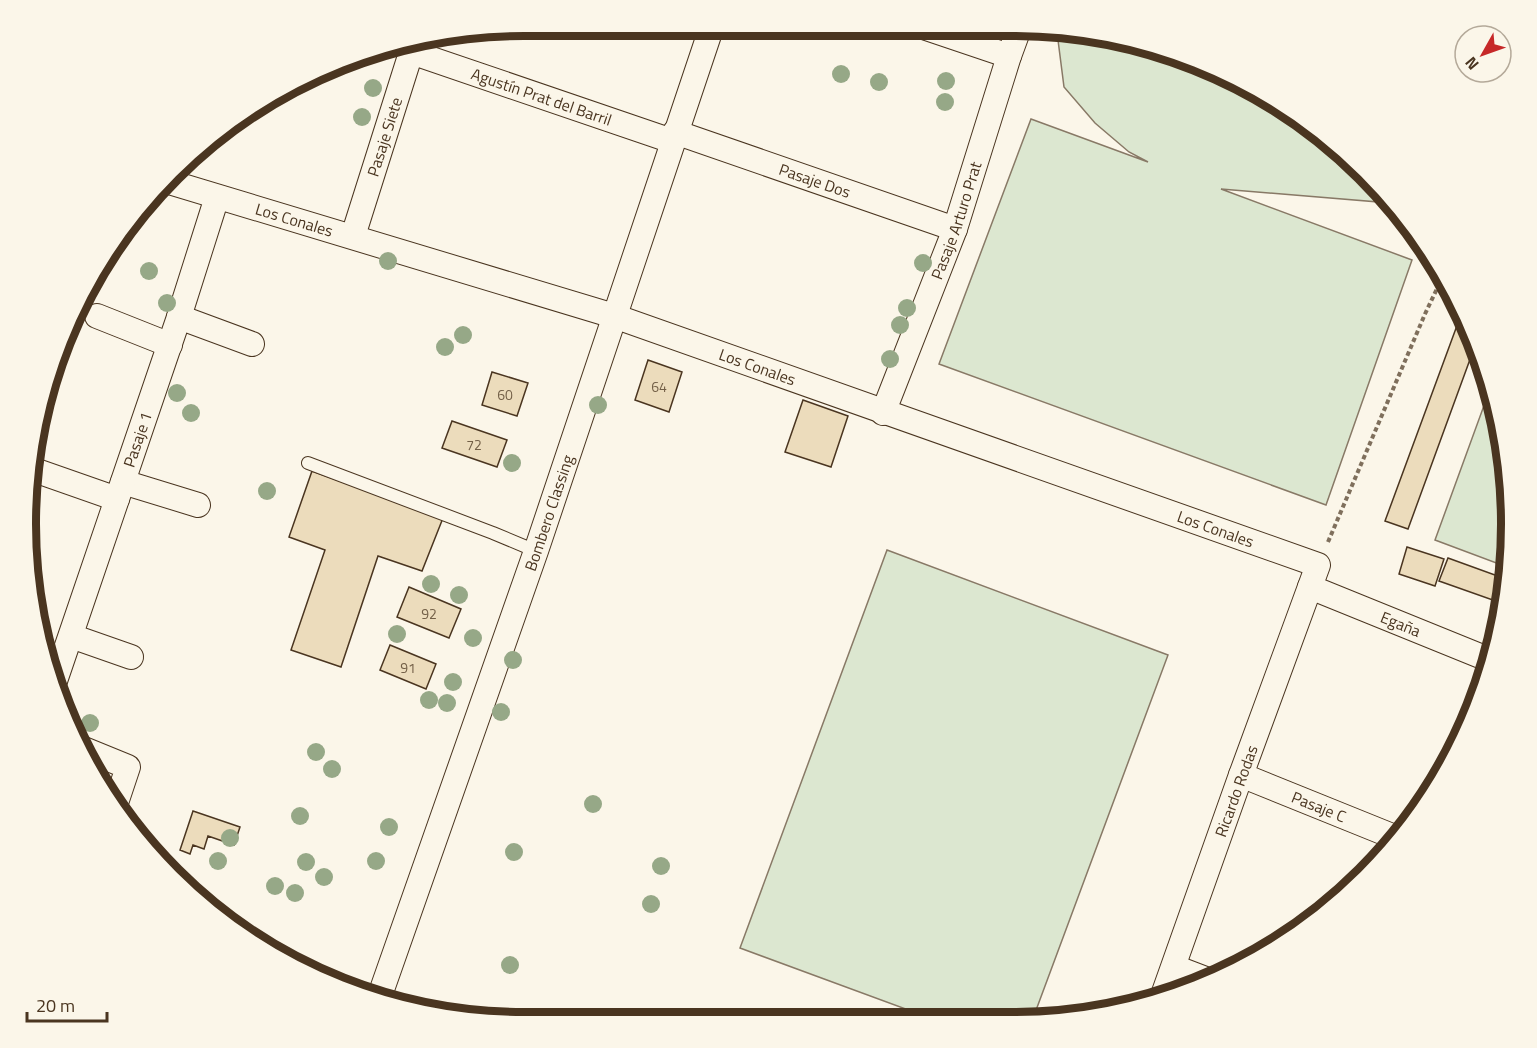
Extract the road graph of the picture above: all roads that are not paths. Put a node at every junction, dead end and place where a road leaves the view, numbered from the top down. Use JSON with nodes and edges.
{"nodes":[{"id":1,"x":709,"y":36,"type":"edge"},
{"id":2,"x":950,"y":36,"type":"edge"},
{"id":3,"x":1016,"y":36,"type":"edge"},
{"id":4,"x":418,"y":48,"type":"edge"},
{"id":5,"x":412,"y":49,"type":"edge"},
{"id":6,"x":1009,"y":56,"type":"junction"},
{"id":7,"x":674,"y":136,"type":"junction"},
{"id":8,"x":175,"y":184,"type":"edge"},
{"id":9,"x":217,"y":197,"type":"junction"},
{"id":10,"x":955,"y":229,"type":"junction"},
{"id":11,"x":353,"y":236,"type":"junction"},
{"id":12,"x":97,"y":316,"type":"dead end"},
{"id":13,"x":614,"y":316,"type":"junction"},
{"id":14,"x":179,"y":317,"type":"junction"},
{"id":15,"x":252,"y":344,"type":"dead end"},
{"id":16,"x":170,"y":345,"type":"junction"},
{"id":17,"x":883,"y":412,"type":"junction"},
{"id":18,"x":308,"y":463,"type":"dead end"},
{"id":19,"x":39,"y":471,"type":"edge"},
{"id":20,"x":120,"y":491,"type":"junction"},
{"id":21,"x":198,"y":505,"type":"dead end"},
{"id":22,"x":536,"y":551,"type":"junction"},
{"id":23,"x":1310,"y":587,"type":"junction"},
{"id":24,"x":60,"y":648,"type":"edge"},
{"id":25,"x":131,"y":657,"type":"dead end"},
{"id":26,"x":1482,"y":657,"type":"edge"},
{"id":27,"x":57,"y":665,"type":"edge"},
{"id":28,"x":93,"y":753,"type":"edge"},
{"id":29,"x":1240,"y":775,"type":"junction"},
{"id":30,"x":118,"y":796,"type":"edge"},
{"id":31,"x":1389,"y":835,"type":"edge"},
{"id":32,"x":1174,"y":967,"type":"junction"},
{"id":33,"x":1197,"y":976,"type":"edge"},
{"id":34,"x":1166,"y":987,"type":"edge"},
{"id":35,"x":382,"y":990,"type":"edge"}],
"edges":[{"from":1,"to":7,"type":"street","name":"Bombero Classing"},
{"from":2,"to":6,"type":"street"},
{"from":3,"to":6,"type":"street","name":"Pasaje Arturo Prat"},
{"from":4,"to":7,"type":"street","name":"Agustín Prat del Barril"},
{"from":5,"to":11,"type":"street","name":"Pasaje Siete"},
{"from":6,"to":10,"type":"street","name":"Pasaje Arturo Prat"},
{"from":7,"to":10,"type":"street","name":"Pasaje Dos"},
{"from":7,"to":13,"type":"street","name":"Bombero Classing"},
{"from":8,"to":9,"type":"street","name":"Los Conales"},
{"from":9,"to":11,"type":"street","name":"Los Conales"},
{"from":9,"to":14,"type":"street","name":"Pasaje 1"},
{"from":10,"to":17,"type":"street","name":"Pasaje Arturo Prat"},
{"from":11,"to":13,"type":"street","name":"Los Conales"},
{"from":12,"to":16,"type":"street"},
{"from":13,"to":17,"type":"street","name":"Los Conales"},
{"from":13,"to":22,"type":"street","name":"Bombero Classing"},
{"from":14,"to":15,"type":"street"},
{"from":14,"to":16,"type":"street","name":"Pasaje 1"},
{"from":16,"to":20,"type":"street","name":"Pasaje 1"},
{"from":17,"to":23,"type":"street","name":"Los Conales"},
{"from":18,"to":22,"type":"lane"},
{"from":19,"to":20,"type":"street"},
{"from":20,"to":21,"type":"street"},
{"from":20,"to":24,"type":"street","name":"Pasaje 1"},
{"from":22,"to":35,"type":"street","name":"Bombero Classing"},
{"from":23,"to":26,"type":"street","name":"Egaña"},
{"from":23,"to":29,"type":"street","name":"Ricardo Rodas"},
{"from":24,"to":25,"type":"street"},
{"from":24,"to":27,"type":"street","name":"Pasaje 1"},
{"from":28,"to":30,"type":"street"},
{"from":29,"to":31,"type":"street","name":"Pasaje C"},
{"from":29,"to":32,"type":"street","name":"Ricardo Rodas"},
{"from":32,"to":33,"type":"street"},
{"from":32,"to":34,"type":"street","name":"Ricardo Rodas"}]}
